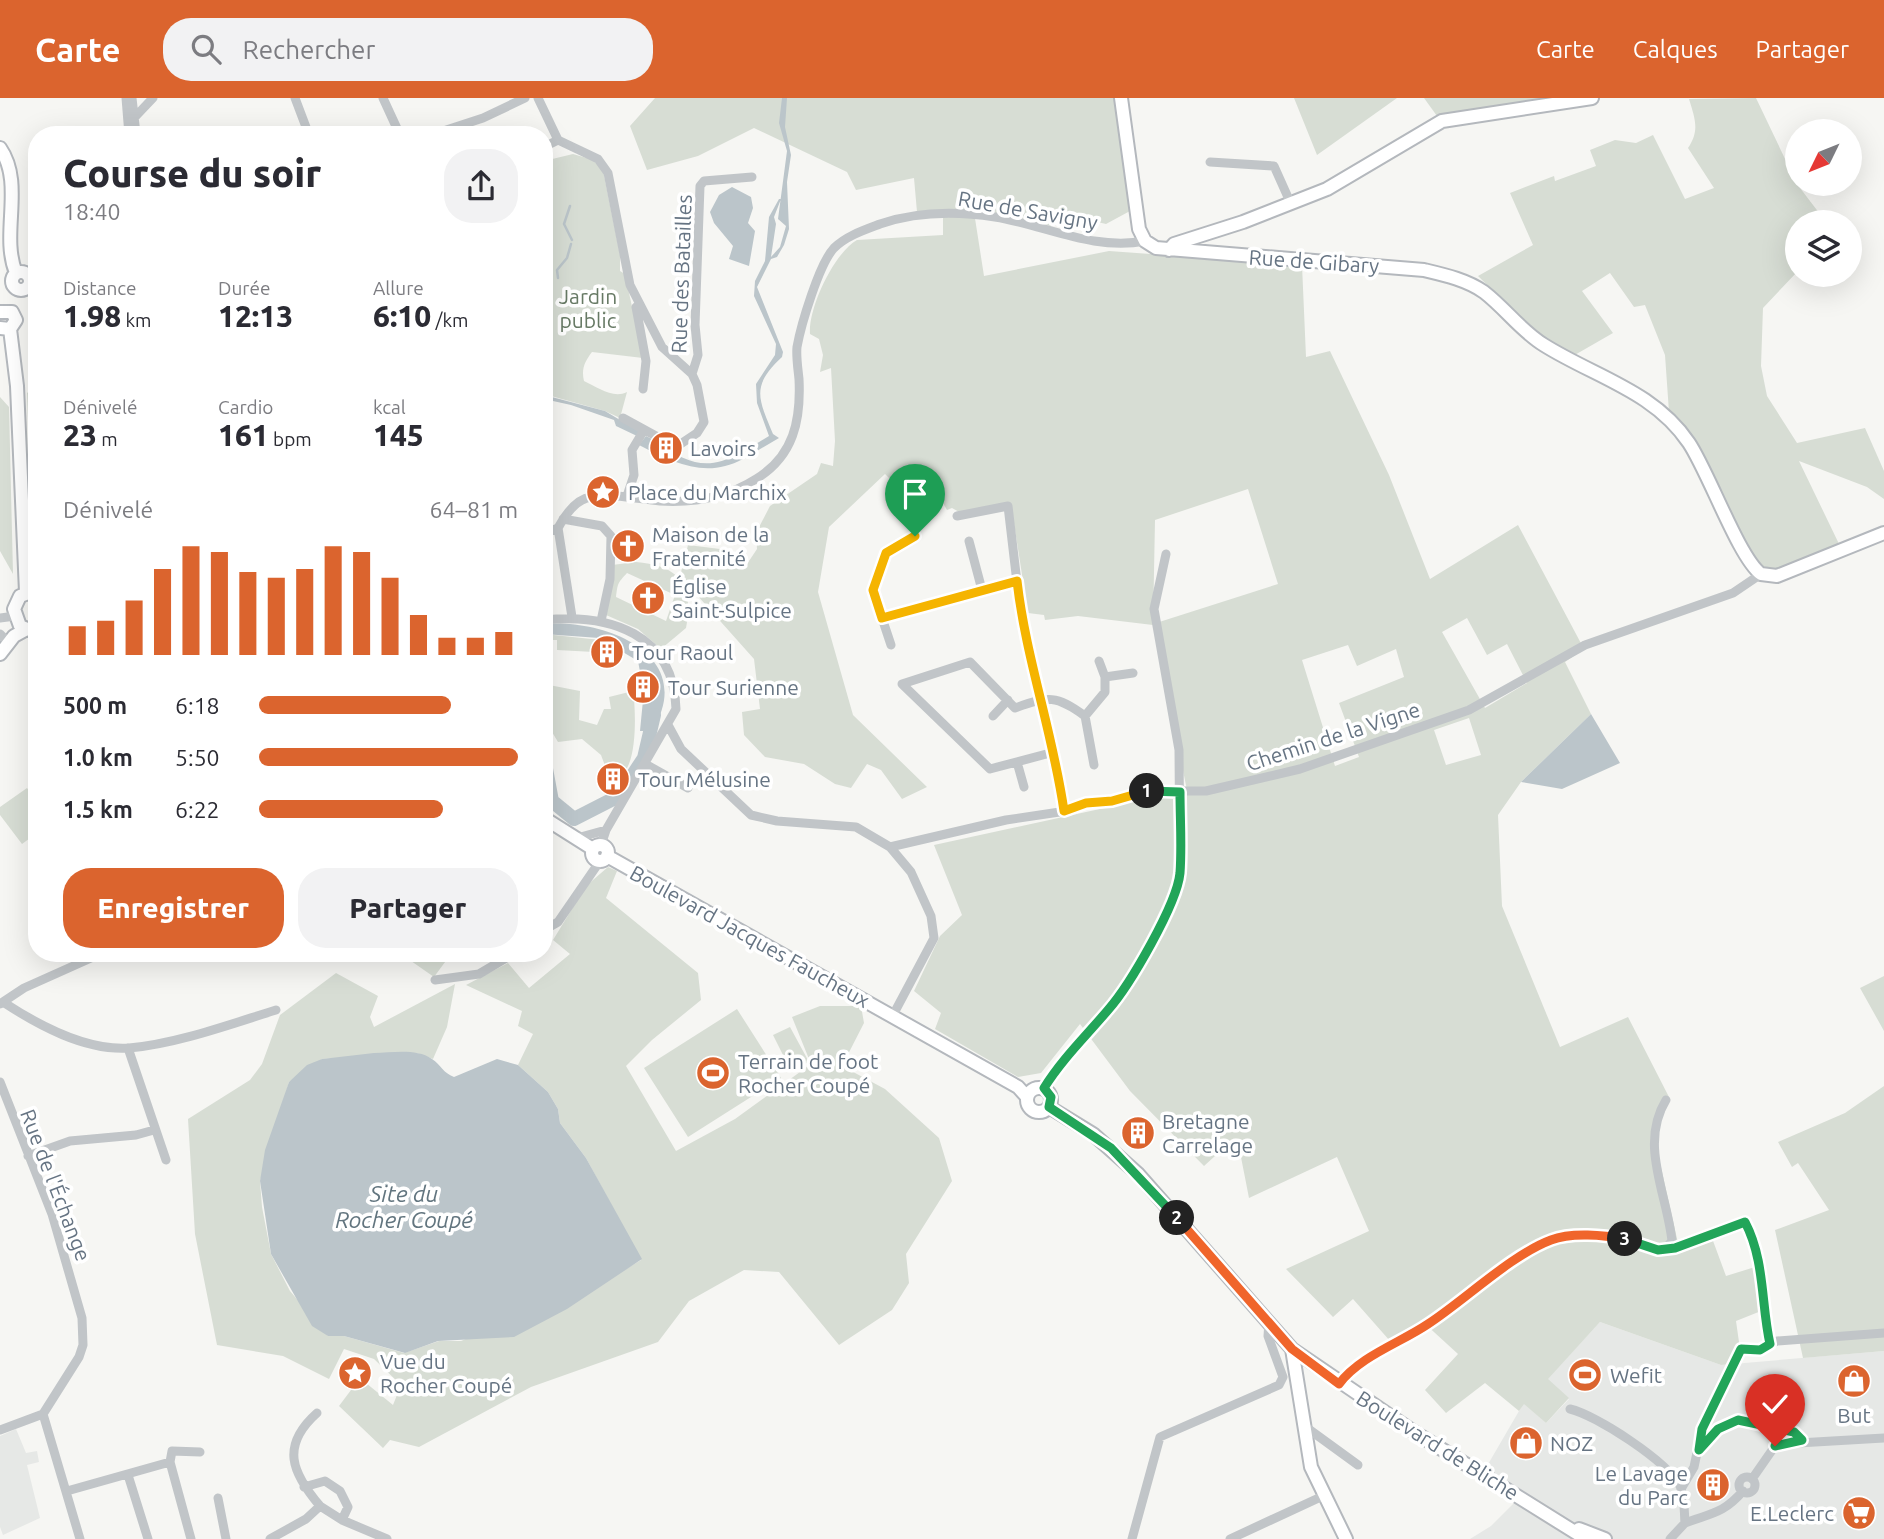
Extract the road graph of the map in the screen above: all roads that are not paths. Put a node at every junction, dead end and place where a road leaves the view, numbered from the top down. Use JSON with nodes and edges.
{"nodes":[{"id":1,"x":126,"y":98,"type":"edge"},
{"id":2,"x":132,"y":98,"type":"edge"},
{"id":3,"x":153,"y":98,"type":"edge"},
{"id":4,"x":295,"y":98,"type":"edge"},
{"id":5,"x":383,"y":98,"type":"edge"},
{"id":6,"x":525,"y":98,"type":"edge"},
{"id":7,"x":538,"y":98,"type":"edge"},
{"id":8,"x":1121,"y":98,"type":"edge"},
{"id":9,"x":1592,"y":98,"type":"edge"},
{"id":10,"x":134,"y":118,"type":"junction"},
{"id":11,"x":128,"y":126,"type":"edge"},
{"id":12,"x":135,"y":126,"type":"edge"},
{"id":13,"x":306,"y":126,"type":"edge"},
{"id":14,"x":396,"y":126,"type":"edge"},
{"id":15,"x":459,"y":126,"type":"edge"},
{"id":16,"x":551,"y":126,"type":"edge"},
{"id":17,"x":553,"y":130,"type":"edge"},
{"id":18,"x":558,"y":140,"type":"junction"},
{"id":19,"x":553,"y":142,"type":"edge"},
{"id":20,"x":0,"y":148,"type":"edge"},
{"id":21,"x":1210,"y":162,"type":"dead end"},
{"id":22,"x":752,"y":177,"type":"dead end"},
{"id":23,"x":1291,"y":204,"type":"junction"},
{"id":24,"x":1145,"y":241,"type":"junction"},
{"id":25,"x":1169,"y":250,"type":"junction"},
{"id":26,"x":5,"y":253,"type":"edge"},
{"id":27,"x":28,"y":271,"type":"edge"},
{"id":28,"x":23,"y":275,"type":"junction"},
{"id":29,"x":630,"y":285,"type":"junction"},
{"id":30,"x":7,"y":312,"type":"edge"},
{"id":31,"x":5,"y":328,"type":"edge"},
{"id":32,"x":692,"y":374,"type":"junction"},
{"id":33,"x":643,"y":389,"type":"dead end"},
{"id":34,"x":623,"y":418,"type":"dead end"},
{"id":35,"x":644,"y":431,"type":"junction"},
{"id":36,"x":629,"y":496,"type":"junction"},
{"id":37,"x":957,"y":516,"type":"dead end"},
{"id":38,"x":560,"y":524,"type":"junction"},
{"id":39,"x":553,"y":528,"type":"edge"},
{"id":40,"x":1884,"y":533,"type":"edge"},
{"id":41,"x":915,"y":536,"type":"dead end"},
{"id":42,"x":969,"y":541,"type":"dead end"},
{"id":43,"x":1166,"y":554,"type":"dead end"},
{"id":44,"x":28,"y":571,"type":"edge"},
{"id":45,"x":1761,"y":574,"type":"junction"},
{"id":46,"x":1017,"y":581,"type":"junction"},
{"id":47,"x":982,"y":590,"type":"junction"},
{"id":48,"x":28,"y":593,"type":"edge"},
{"id":49,"x":572,"y":617,"type":"junction"},
{"id":50,"x":0,"y":618,"type":"edge"},
{"id":51,"x":882,"y":618,"type":"junction"},
{"id":52,"x":553,"y":619,"type":"edge"},
{"id":53,"x":601,"y":621,"type":"junction"},
{"id":54,"x":23,"y":625,"type":"edge"},
{"id":55,"x":1,"y":639,"type":"edge"},
{"id":56,"x":891,"y":645,"type":"dead end"},
{"id":57,"x":0,"y":654,"type":"edge"},
{"id":58,"x":1099,"y":661,"type":"dead end"},
{"id":59,"x":1133,"y":673,"type":"dead end"},
{"id":60,"x":1105,"y":677,"type":"junction"},
{"id":61,"x":1008,"y":699,"type":"junction"},
{"id":62,"x":1041,"y":699,"type":"junction"},
{"id":63,"x":993,"y":716,"type":"dead end"},
{"id":64,"x":1084,"y":716,"type":"junction"},
{"id":65,"x":668,"y":725,"type":"junction"},
{"id":66,"x":1054,"y":752,"type":"junction"},
{"id":67,"x":1017,"y":762,"type":"junction"},
{"id":68,"x":647,"y":765,"type":"junction"},
{"id":69,"x":1094,"y":765,"type":"dead end"},
{"id":70,"x":1024,"y":787,"type":"dead end"},
{"id":71,"x":688,"y":789,"type":"dead end"},
{"id":72,"x":1180,"y":792,"type":"junction"},
{"id":73,"x":1064,"y":811,"type":"junction"},
{"id":74,"x":553,"y":823,"type":"edge"},
{"id":75,"x":606,"y":830,"type":"junction"},
{"id":76,"x":578,"y":838,"type":"junction"},
{"id":77,"x":890,"y":847,"type":"junction"},
{"id":78,"x":600,"y":853,"type":"junction"},
{"id":79,"x":553,"y":925,"type":"edge"},
{"id":80,"x":82,"y":962,"type":"edge"},
{"id":81,"x":499,"y":962,"type":"edge"},
{"id":82,"x":435,"y":980,"type":"dead end"},
{"id":83,"x":1,"y":1003,"type":"edge"},
{"id":84,"x":276,"y":1010,"type":"dead end"},
{"id":85,"x":892,"y":1017,"type":"junction"},
{"id":86,"x":128,"y":1048,"type":"junction"},
{"id":87,"x":0,"y":1082,"type":"edge"},
{"id":88,"x":1044,"y":1088,"type":"junction"},
{"id":89,"x":1027,"y":1097,"type":"junction"},
{"id":90,"x":1666,"y":1100,"type":"dead end"},
{"id":91,"x":1049,"y":1107,"type":"junction"},
{"id":92,"x":153,"y":1130,"type":"junction"},
{"id":93,"x":28,"y":1156,"type":"junction"},
{"id":94,"x":166,"y":1160,"type":"dead end"},
{"id":95,"x":1667,"y":1247,"type":"junction"},
{"id":96,"x":1269,"y":1322,"type":"junction"},
{"id":97,"x":1884,"y":1332,"type":"edge"},
{"id":98,"x":1770,"y":1344,"type":"junction"},
{"id":99,"x":1292,"y":1349,"type":"junction"},
{"id":100,"x":1339,"y":1384,"type":"junction"},
{"id":101,"x":1570,"y":1409,"type":"dead end"},
{"id":102,"x":317,"y":1413,"type":"dead end"},
{"id":103,"x":43,"y":1414,"type":"junction"},
{"id":104,"x":1303,"y":1425,"type":"junction"},
{"id":105,"x":0,"y":1430,"type":"edge"},
{"id":106,"x":1884,"y":1438,"type":"edge"},
{"id":107,"x":1802,"y":1440,"type":"junction"},
{"id":108,"x":1699,"y":1450,"type":"junction"},
{"id":109,"x":200,"y":1452,"type":"dead end"},
{"id":110,"x":170,"y":1462,"type":"junction"},
{"id":111,"x":1358,"y":1465,"type":"dead end"},
{"id":112,"x":128,"y":1475,"type":"junction"},
{"id":113,"x":304,"y":1487,"type":"junction"},
{"id":114,"x":1681,"y":1489,"type":"junction"},
{"id":115,"x":66,"y":1491,"type":"junction"},
{"id":116,"x":1323,"y":1496,"type":"junction"},
{"id":117,"x":218,"y":1498,"type":"dead end"},
{"id":118,"x":320,"y":1506,"type":"junction"},
{"id":119,"x":342,"y":1520,"type":"junction"},
{"id":120,"x":1558,"y":1521,"type":"junction"},
{"id":121,"x":1685,"y":1523,"type":"junction"},
{"id":122,"x":1675,"y":1537,"type":"edge"},
{"id":123,"x":79,"y":1539,"type":"edge"},
{"id":124,"x":148,"y":1539,"type":"edge"},
{"id":125,"x":191,"y":1539,"type":"edge"},
{"id":126,"x":226,"y":1539,"type":"edge"},
{"id":127,"x":270,"y":1539,"type":"edge"},
{"id":128,"x":387,"y":1539,"type":"edge"},
{"id":129,"x":1132,"y":1539,"type":"edge"},
{"id":130,"x":1230,"y":1539,"type":"edge"},
{"id":131,"x":1346,"y":1539,"type":"edge"},
{"id":132,"x":1586,"y":1539,"type":"edge"},
{"id":133,"x":1605,"y":1539,"type":"edge"}],
"edges":[{"from":1,"to":11,"type":"street"},
{"from":2,"to":10,"type":"street"},
{"from":3,"to":10,"type":"street"},
{"from":4,"to":13,"type":"street"},
{"from":5,"to":14,"type":"street"},
{"from":6,"to":15,"type":"street"},
{"from":7,"to":16,"type":"street"},
{"from":8,"to":24,"type":"main road"},
{"from":9,"to":23,"type":"main road"},
{"from":10,"to":12,"type":"street"},
{"from":17,"to":18,"type":"street"},
{"from":18,"to":19,"type":"street"},
{"from":18,"to":29,"type":"street"},
{"from":20,"to":26,"type":"main road"},
{"from":21,"to":23,"type":"street"},
{"from":22,"to":32,"type":"street","name":"Rue des Batailles"},
{"from":23,"to":25,"type":"main road"},
{"from":24,"to":25,"type":"main road","name":"Rue de Gibary"},
{"from":24,"to":36,"type":"street","name":"Rue de Savigny"},
{"from":25,"to":45,"type":"main road","name":"Rue de Gibary"},
{"from":26,"to":28,"type":"main road"},
{"from":27,"to":28,"type":"street"},
{"from":28,"to":30,"type":"main road"},
{"from":29,"to":32,"type":"street"},
{"from":29,"to":33,"type":"street"},
{"from":30,"to":31,"type":"main road"},
{"from":31,"to":44,"type":"main road"},
{"from":32,"to":35,"type":"street"},
{"from":34,"to":35,"type":"street"},
{"from":35,"to":36,"type":"street"},
{"from":36,"to":38,"type":"street"},
{"from":37,"to":46,"type":"street"},
{"from":38,"to":39,"type":"street"},
{"from":38,"to":49,"type":"street"},
{"from":38,"to":53,"type":"street"},
{"from":40,"to":45,"type":"main road"},
{"from":41,"to":51,"type":"street"},
{"from":42,"to":47,"type":"street"},
{"from":43,"to":72,"type":"street"},
{"from":45,"to":72,"type":"street","name":"Chemin de la Vigne"},
{"from":46,"to":47,"type":"street"},
{"from":46,"to":62,"type":"street"},
{"from":47,"to":51,"type":"street"},
{"from":48,"to":54,"type":"main road"},
{"from":49,"to":52,"type":"street"},
{"from":49,"to":53,"type":"street"},
{"from":50,"to":54,"type":"street"},
{"from":51,"to":56,"type":"street"},
{"from":53,"to":65,"type":"street"},
{"from":54,"to":55,"type":"main road"},
{"from":54,"to":57,"type":"main road"},
{"from":58,"to":60,"type":"street"},
{"from":59,"to":60,"type":"street"},
{"from":60,"to":64,"type":"street"},
{"from":61,"to":62,"type":"street"},
{"from":61,"to":63,"type":"street"},
{"from":61,"to":67,"type":"street"},
{"from":62,"to":64,"type":"street"},
{"from":62,"to":66,"type":"street"},
{"from":64,"to":69,"type":"street"},
{"from":65,"to":68,"type":"street"},
{"from":65,"to":77,"type":"street"},
{"from":66,"to":67,"type":"street"},
{"from":66,"to":73,"type":"street"},
{"from":67,"to":70,"type":"street"},
{"from":68,"to":71,"type":"street"},
{"from":68,"to":75,"type":"street"},
{"from":72,"to":73,"type":"street","name":"Chemin de la Vigne"},
{"from":72,"to":88,"type":"street"},
{"from":73,"to":77,"type":"street","name":"Chemin de la Vigne"},
{"from":74,"to":76,"type":"main road","name":"Boulevard Jacques Faucheux"},
{"from":75,"to":76,"type":"street"},
{"from":75,"to":78,"type":"street"},
{"from":76,"to":78,"type":"main road","name":"Boulevard Jacques Faucheux"},
{"from":77,"to":85,"type":"street"},
{"from":78,"to":79,"type":"street"},
{"from":78,"to":85,"type":"main road","name":"Boulevard Jacques Faucheux"},
{"from":80,"to":83,"type":"street"},
{"from":81,"to":82,"type":"street"},
{"from":83,"to":86,"type":"street"},
{"from":84,"to":86,"type":"street"},
{"from":85,"to":89,"type":"main road"},
{"from":86,"to":92,"type":"street"},
{"from":87,"to":93,"type":"street","name":"Rue de l'Échange"},
{"from":88,"to":89,"type":"main road"},
{"from":88,"to":91,"type":"main road"},
{"from":89,"to":91,"type":"main road"},
{"from":90,"to":95,"type":"street"},
{"from":91,"to":96,"type":"main road","name":"Boulevard de Bliche"},
{"from":92,"to":93,"type":"street"},
{"from":92,"to":94,"type":"street"},
{"from":93,"to":103,"type":"street","name":"Rue de l'Échange"},
{"from":95,"to":98,"type":"street"},
{"from":95,"to":100,"type":"street"},
{"from":96,"to":99,"type":"main road","name":"Boulevard de Bliche"},
{"from":96,"to":129,"type":"street"},
{"from":97,"to":98,"type":"street"},
{"from":98,"to":108,"type":"street"},
{"from":99,"to":100,"type":"main road","name":"Boulevard de Bliche"},
{"from":99,"to":104,"type":"main road"},
{"from":100,"to":120,"type":"main road","name":"Boulevard de Bliche"},
{"from":101,"to":114,"type":"street"},
{"from":102,"to":113,"type":"street"},
{"from":103,"to":105,"type":"street"},
{"from":103,"to":115,"type":"street"},
{"from":104,"to":111,"type":"street"},
{"from":104,"to":116,"type":"main road"},
{"from":106,"to":107,"type":"street"},
{"from":107,"to":108,"type":"street"},
{"from":107,"to":121,"type":"street"},
{"from":108,"to":114,"type":"street"},
{"from":109,"to":110,"type":"street"},
{"from":110,"to":112,"type":"street"},
{"from":110,"to":125,"type":"street"},
{"from":112,"to":115,"type":"street"},
{"from":112,"to":124,"type":"street"},
{"from":113,"to":118,"type":"street"},
{"from":113,"to":119,"type":"street"},
{"from":114,"to":121,"type":"street"},
{"from":115,"to":123,"type":"street"},
{"from":116,"to":130,"type":"street"},
{"from":116,"to":131,"type":"main road"},
{"from":117,"to":126,"type":"street"},
{"from":118,"to":119,"type":"street"},
{"from":118,"to":127,"type":"street"},
{"from":119,"to":128,"type":"street"},
{"from":120,"to":132,"type":"main road","name":"Boulevard de Bliche"},
{"from":120,"to":133,"type":"main road","name":"Boulevard de Bliche"},
{"from":121,"to":122,"type":"street"}]}
